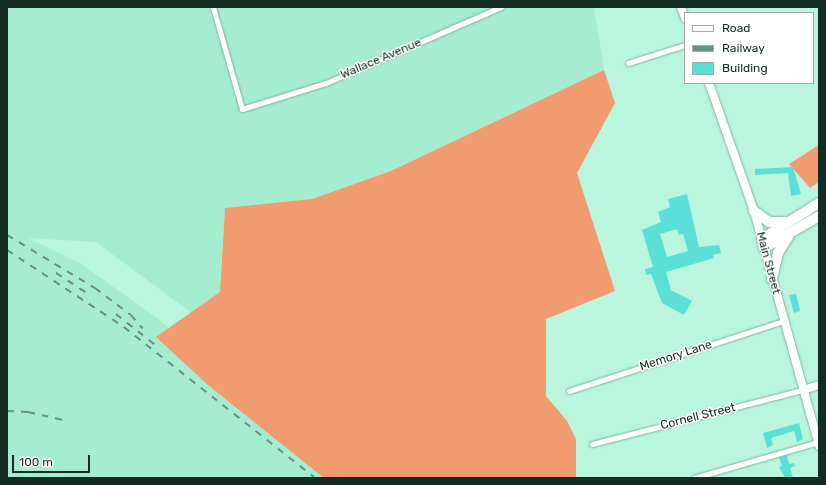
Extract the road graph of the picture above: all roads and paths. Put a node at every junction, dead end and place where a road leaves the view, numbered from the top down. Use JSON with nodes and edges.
{"nodes":[{"id":1,"x":213,"y":7,"type":"edge"},
{"id":2,"x":501,"y":7,"type":"edge"},
{"id":3,"x":684,"y":45,"type":"edge"},
{"id":4,"x":628,"y":63,"type":"dead end"},
{"id":5,"x":709,"y":84,"type":"edge"},
{"id":6,"x":819,"y":203,"type":"edge"},
{"id":7,"x":754,"y":211,"type":"junction"},
{"id":8,"x":819,"y":216,"type":"edge"},
{"id":9,"x":793,"y":220,"type":"junction"},
{"id":10,"x":794,"y":232,"type":"junction"},
{"id":11,"x":763,"y":244,"type":"junction"},
{"id":12,"x":772,"y":279,"type":"junction"},
{"id":13,"x":783,"y":321,"type":"junction"},
{"id":14,"x":819,"y":385,"type":"edge"},
{"id":15,"x":803,"y":390,"type":"junction"},
{"id":16,"x":569,"y":391,"type":"dead end"},
{"id":17,"x":592,"y":444,"type":"dead end"},
{"id":18,"x":818,"y":444,"type":"edge"},
{"id":19,"x":694,"y":478,"type":"edge"}],
"edges":[{"from":1,"to":2,"type":"street","name":"Wallace Avenue"},
{"from":3,"to":4,"type":"street"},
{"from":5,"to":7,"type":"main road","name":"Main Street"},
{"from":6,"to":9,"type":"highway"},
{"from":7,"to":9,"type":"highway"},
{"from":7,"to":11,"type":"main road","name":"Main Street"},
{"from":8,"to":10,"type":"highway"},
{"from":9,"to":11,"type":"highway"},
{"from":10,"to":11,"type":"highway"},
{"from":10,"to":12,"type":"highway"},
{"from":11,"to":12,"type":"main road","name":"Main Street"},
{"from":12,"to":13,"type":"main road","name":"Main Street"},
{"from":13,"to":15,"type":"main road","name":"Main Street"},
{"from":13,"to":16,"type":"street","name":"Memory Lane"},
{"from":14,"to":15,"type":"main road"},
{"from":15,"to":17,"type":"street","name":"Cornell Street"},
{"from":15,"to":18,"type":"main road","name":"Main Street"},
{"from":18,"to":19,"type":"street"}]}
